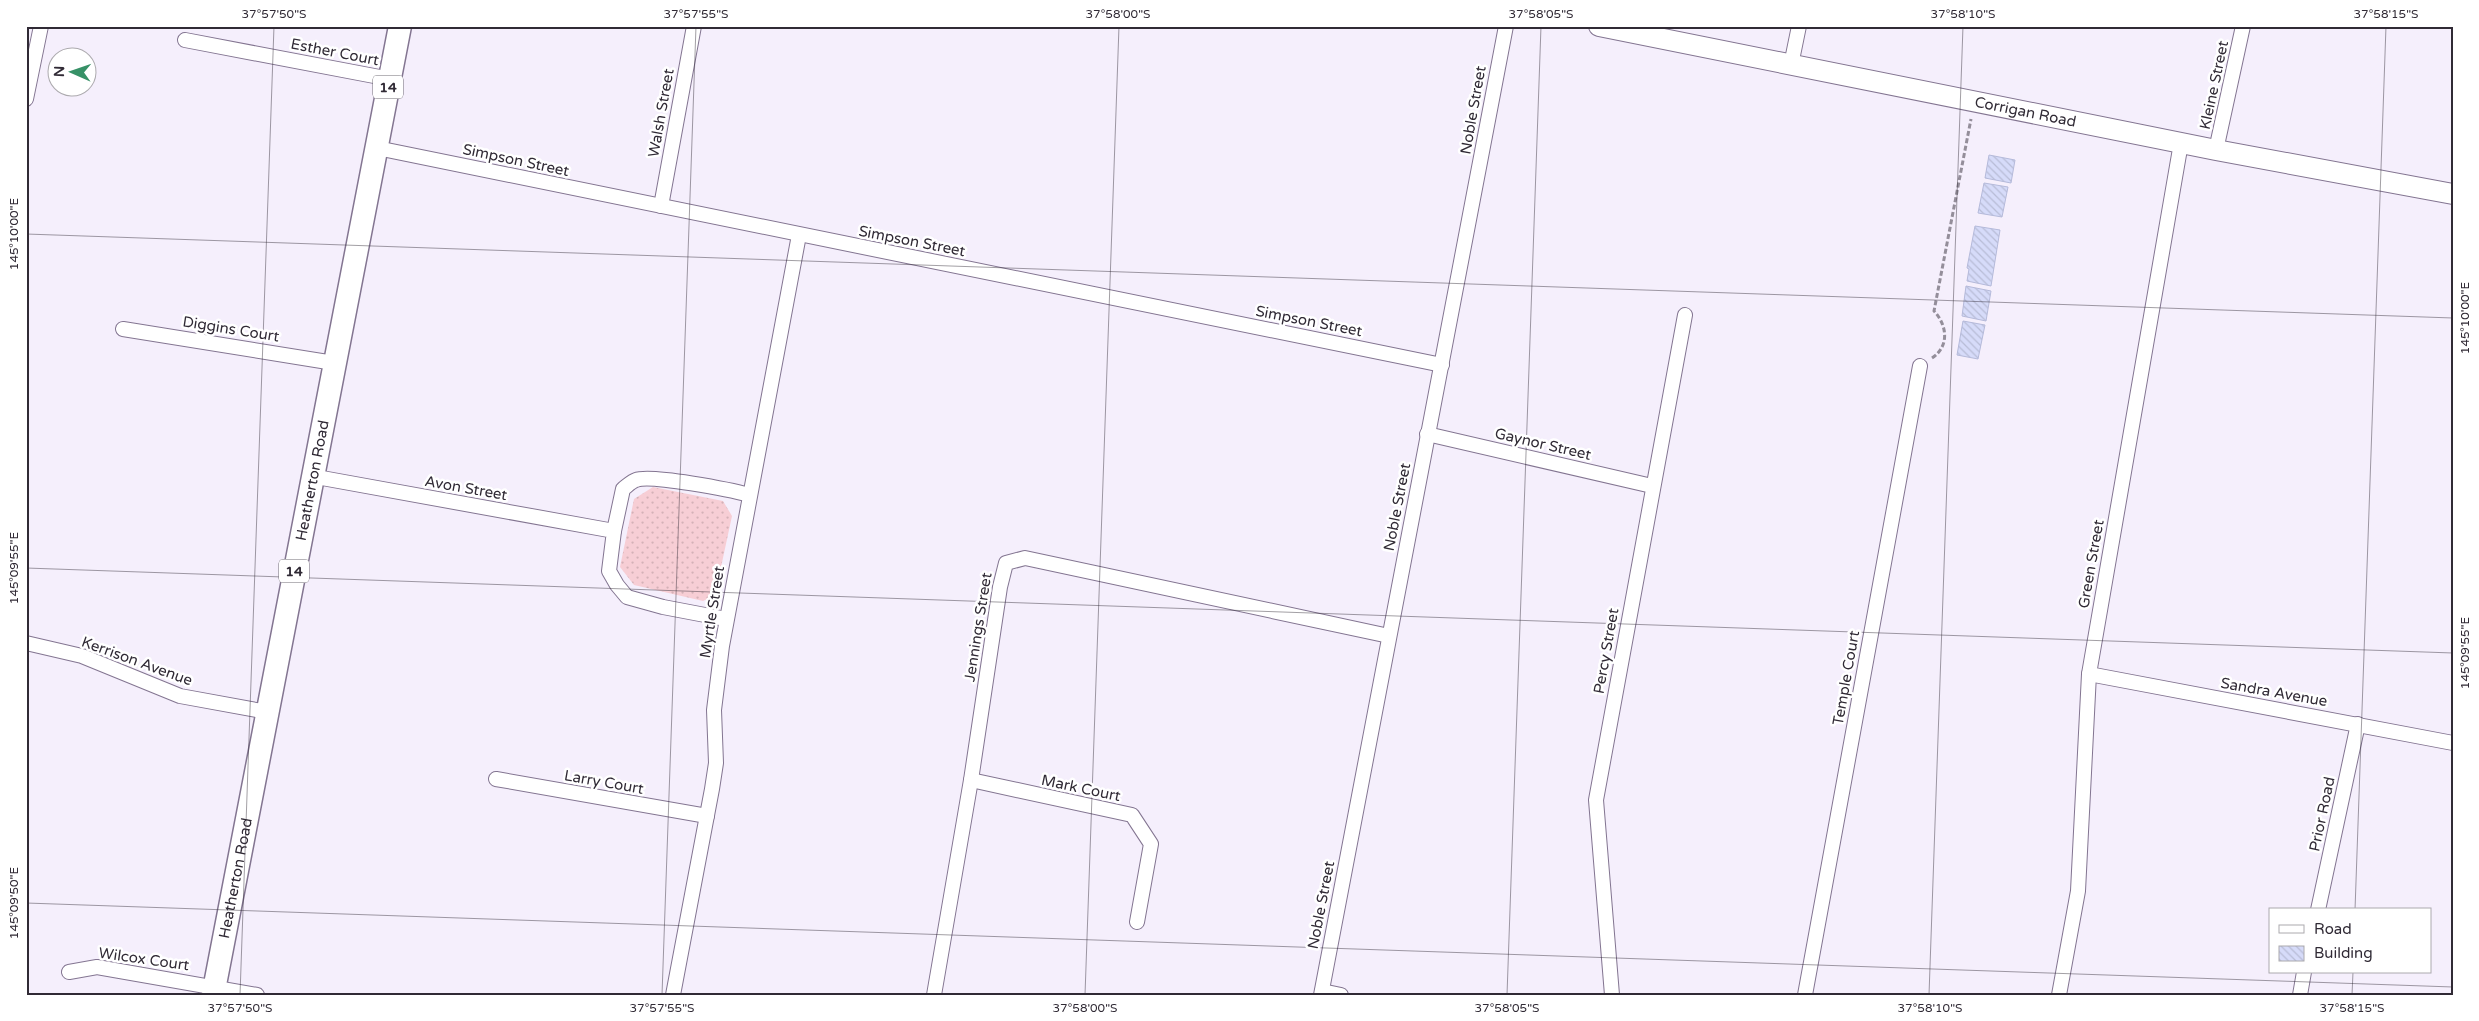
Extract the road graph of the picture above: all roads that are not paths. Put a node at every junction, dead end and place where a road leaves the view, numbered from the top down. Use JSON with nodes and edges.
{"nodes":[{"id":1,"x":41,"y":26,"type":"edge"},
{"id":2,"x":400,"y":26,"type":"edge"},
{"id":3,"x":694,"y":26,"type":"edge"},
{"id":4,"x":1506,"y":26,"type":"edge"},
{"id":5,"x":1599,"y":26,"type":"edge"},
{"id":6,"x":1799,"y":26,"type":"edge"},
{"id":7,"x":2242,"y":26,"type":"edge"},
{"id":8,"x":185,"y":40,"type":"dead end"},
{"id":9,"x":30,"y":64,"type":"edge"},
{"id":10,"x":1791,"y":65,"type":"junction"},
{"id":11,"x":390,"y":79,"type":"junction"},
{"id":12,"x":26,"y":99,"type":"edge"},
{"id":13,"x":2181,"y":142,"type":"junction"},
{"id":14,"x":377,"y":148,"type":"junction"},
{"id":15,"x":2216,"y":150,"type":"junction"},
{"id":16,"x":2453,"y":194,"type":"edge"},
{"id":17,"x":661,"y":206,"type":"junction"},
{"id":18,"x":799,"y":235,"type":"junction"},
{"id":19,"x":1685,"y":315,"type":"dead end"},
{"id":20,"x":123,"y":328,"type":"dead end"},
{"id":21,"x":334,"y":363,"type":"junction"},
{"id":22,"x":1442,"y":365,"type":"junction"},
{"id":23,"x":1920,"y":366,"type":"road end"},
{"id":24,"x":1427,"y":434,"type":"junction"},
{"id":25,"x":311,"y":476,"type":"junction"},
{"id":26,"x":1652,"y":486,"type":"junction"},
{"id":27,"x":749,"y":495,"type":"junction"},
{"id":28,"x":614,"y":531,"type":"junction"},
{"id":29,"x":726,"y":619,"type":"junction"},
{"id":30,"x":1389,"y":636,"type":"junction"},
{"id":31,"x":26,"y":643,"type":"edge"},
{"id":32,"x":2089,"y":674,"type":"junction"},
{"id":33,"x":267,"y":712,"type":"junction"},
{"id":34,"x":2358,"y":724,"type":"junction"},
{"id":35,"x":2453,"y":743,"type":"edge"},
{"id":36,"x":496,"y":780,"type":"dead end"},
{"id":37,"x":971,"y":780,"type":"junction"},
{"id":38,"x":707,"y":816,"type":"junction"},
{"id":39,"x":2318,"y":908,"type":"edge"},
{"id":40,"x":1137,"y":922,"type":"dead end"},
{"id":41,"x":69,"y":972,"type":"dead end"},
{"id":42,"x":2304,"y":974,"type":"edge"},
{"id":43,"x":214,"y":990,"type":"edge"},
{"id":44,"x":1321,"y":993,"type":"edge"},
{"id":45,"x":256,"y":995,"type":"edge"},
{"id":46,"x":673,"y":995,"type":"edge"},
{"id":47,"x":934,"y":995,"type":"edge"},
{"id":48,"x":1341,"y":995,"type":"edge"},
{"id":49,"x":1612,"y":995,"type":"edge"},
{"id":50,"x":1805,"y":995,"type":"edge"},
{"id":51,"x":2059,"y":995,"type":"edge"},
{"id":52,"x":2300,"y":995,"type":"edge"}],
"edges":[{"from":1,"to":9,"type":"street"},
{"from":2,"to":11,"type":"main road","name":"Heatherton Road","number":"14"},
{"from":3,"to":17,"type":"street","name":"Walsh Street"},
{"from":4,"to":22,"type":"street","name":"Noble Street"},
{"from":5,"to":10,"type":"main road","name":"Corrigan Road"},
{"from":6,"to":10,"type":"street"},
{"from":7,"to":15,"type":"street","name":"Kleine Street"},
{"from":8,"to":11,"type":"street","name":"Esther Court"},
{"from":9,"to":12,"type":"street"},
{"from":10,"to":13,"type":"main road","name":"Corrigan Road"},
{"from":11,"to":14,"type":"main road","name":"Heatherton Road","number":"14"},
{"from":13,"to":15,"type":"main road","name":"Corrigan Road"},
{"from":13,"to":32,"type":"street","name":"Green Street"},
{"from":14,"to":17,"type":"street","name":"Simpson Street"},
{"from":14,"to":21,"type":"main road","name":"Heatherton Road","number":"14"},
{"from":15,"to":16,"type":"main road","name":"Corrigan Road"},
{"from":17,"to":18,"type":"street","name":"Simpson Street"},
{"from":18,"to":22,"type":"street","name":"Simpson Street"},
{"from":18,"to":27,"type":"street","name":"Myrtle Street"},
{"from":19,"to":26,"type":"street","name":"Percy Street"},
{"from":20,"to":21,"type":"street","name":"Diggins Court"},
{"from":21,"to":25,"type":"main road","name":"Heatherton Road","number":"14"},
{"from":22,"to":24,"type":"street","name":"Noble Street"},
{"from":23,"to":50,"type":"street","name":"Temple Court"},
{"from":24,"to":26,"type":"street","name":"Gaynor Street"},
{"from":24,"to":30,"type":"street","name":"Noble Street"},
{"from":25,"to":28,"type":"street","name":"Avon Street"},
{"from":25,"to":33,"type":"main road","name":"Heatherton Road","number":"14"},
{"from":26,"to":49,"type":"street","name":"Percy Street"},
{"from":27,"to":28,"type":"street"},
{"from":27,"to":29,"type":"street","name":"Myrtle Street"},
{"from":28,"to":29,"type":"street"},
{"from":29,"to":38,"type":"street","name":"Myrtle Street"},
{"from":30,"to":37,"type":"street","name":"Jennings Street"},
{"from":30,"to":44,"type":"street","name":"Noble Street"},
{"from":31,"to":33,"type":"street","name":"Kerrison Avenue"},
{"from":32,"to":34,"type":"street","name":"Sandra Avenue"},
{"from":32,"to":51,"type":"street","name":"Green Street"},
{"from":33,"to":43,"type":"main road","name":"Heatherton Road","number":"14"},
{"from":34,"to":35,"type":"street","name":"Sandra Avenue"},
{"from":34,"to":39,"type":"street","name":"Prior Road"},
{"from":36,"to":38,"type":"street","name":"Larry Court"},
{"from":37,"to":40,"type":"street","name":"Mark Court"},
{"from":37,"to":47,"type":"street","name":"Jennings Street"},
{"from":38,"to":46,"type":"street","name":"Myrtle Street"},
{"from":41,"to":43,"type":"street","name":"Wilcox Court"},
{"from":42,"to":52,"type":"street"},
{"from":43,"to":45,"type":"street","name":"Wilcox Court"},
{"from":44,"to":48,"type":"street"}]}
